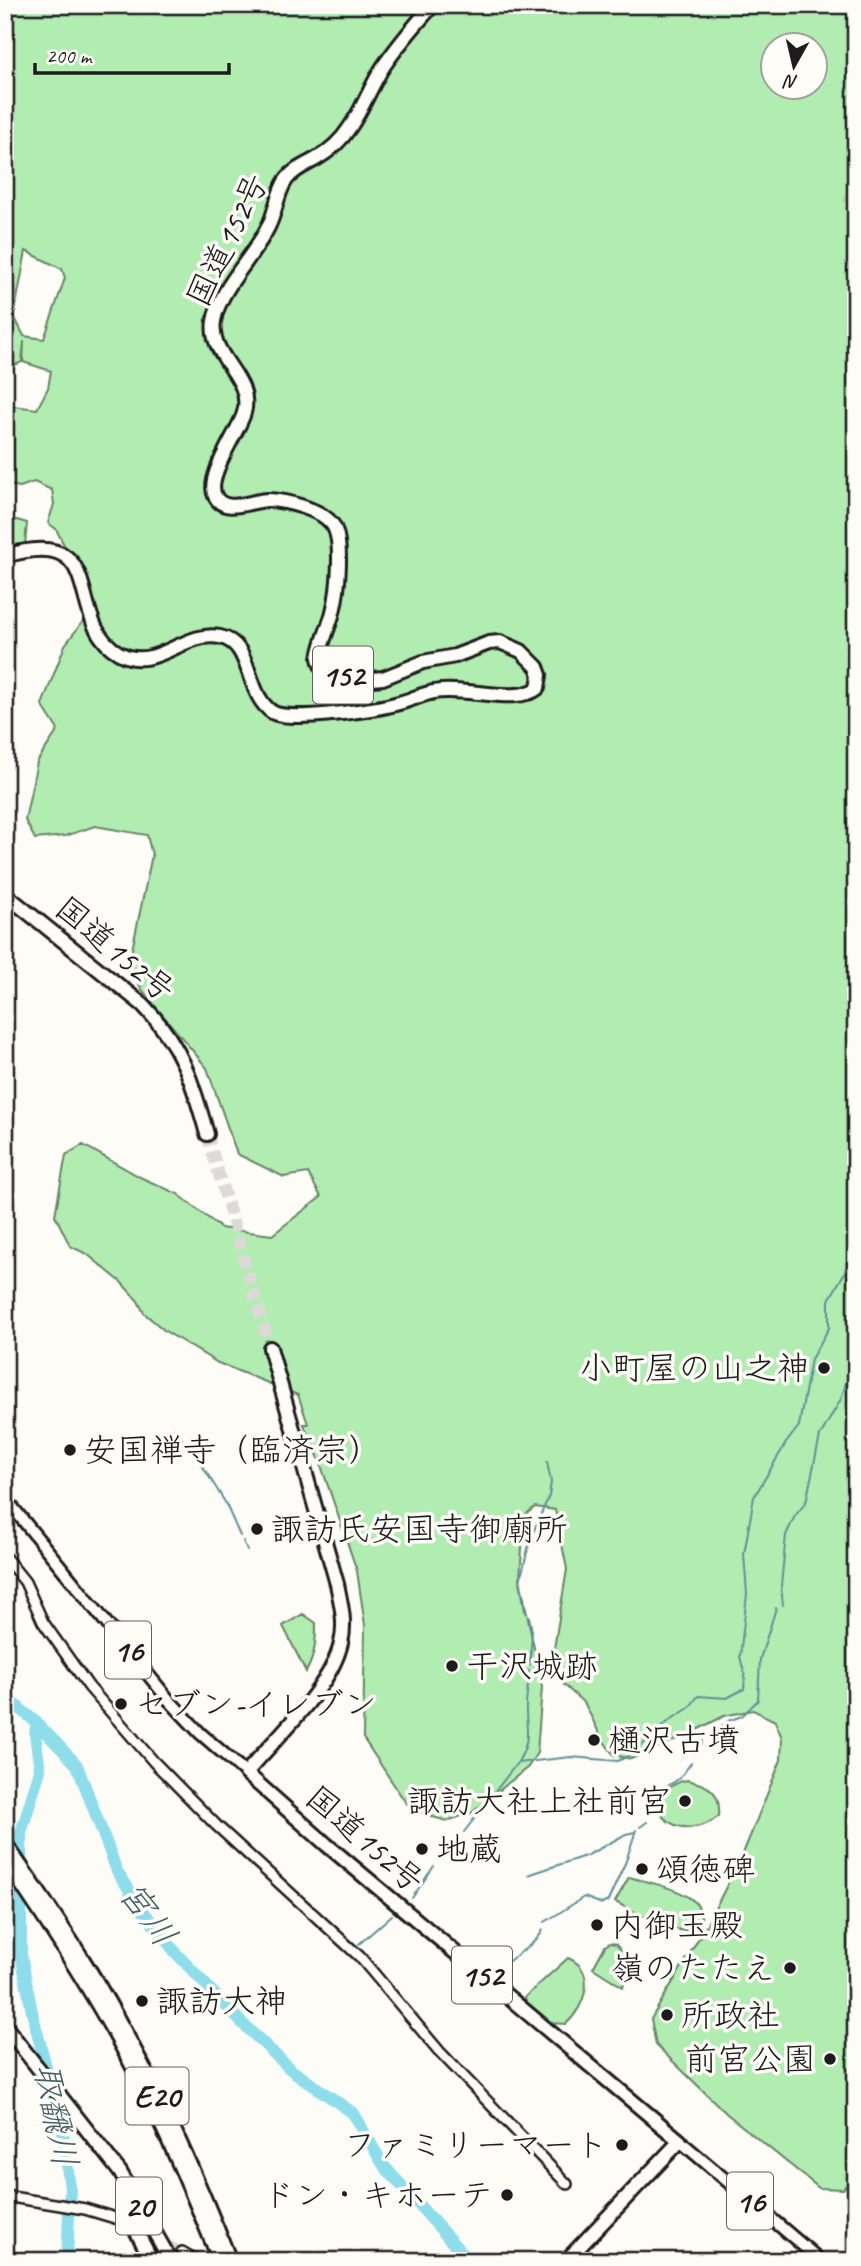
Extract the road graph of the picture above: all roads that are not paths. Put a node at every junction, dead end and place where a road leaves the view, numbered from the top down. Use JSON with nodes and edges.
{"nodes":[{"id":1,"x":433,"y":5,"type":"edge"},
{"id":2,"x":5,"y":556,"type":"edge"},
{"id":3,"x":5,"y":894,"type":"edge"},
{"id":4,"x":207,"y":1134,"type":"tunnel mouth"},
{"id":5,"x":271,"y":1348,"type":"tunnel mouth"},
{"id":6,"x":5,"y":1498,"type":"edge"},
{"id":7,"x":5,"y":1558,"type":"edge"},
{"id":8,"x":247,"y":1773,"type":"junction"},
{"id":9,"x":5,"y":1843,"type":"edge"},
{"id":10,"x":5,"y":1860,"type":"edge"},
{"id":11,"x":68,"y":1944,"type":"junction"},
{"id":12,"x":5,"y":2026,"type":"edge"},
{"id":13,"x":5,"y":2034,"type":"edge"},
{"id":14,"x":680,"y":2141,"type":"junction"},
{"id":15,"x":103,"y":2154,"type":"junction"},
{"id":16,"x":120,"y":2172,"type":"junction"},
{"id":17,"x":567,"y":2184,"type":"dead end"},
{"id":18,"x":5,"y":2196,"type":"edge"},
{"id":19,"x":135,"y":2205,"type":"junction"},
{"id":20,"x":125,"y":2221,"type":"tunnel mouth"},
{"id":21,"x":180,"y":2256,"type":"edge"},
{"id":22,"x":152,"y":2261,"type":"edge"},
{"id":23,"x":170,"y":2261,"type":"edge"},
{"id":24,"x":198,"y":2261,"type":"edge"},
{"id":25,"x":220,"y":2261,"type":"edge"},
{"id":26,"x":230,"y":2261,"type":"edge"},
{"id":27,"x":566,"y":2261,"type":"edge"},
{"id":28,"x":821,"y":2261,"type":"edge"}],
"edges":[{"from":1,"to":2,"type":"highway","name":"国道152号","number":"152"},
{"from":3,"to":4,"type":"highway","name":"国道152号"},
{"from":5,"to":8,"type":"highway"},
{"from":6,"to":8,"type":"main road","number":"16"},
{"from":7,"to":17,"type":"street"},
{"from":8,"to":14,"type":"highway","name":"国道152号","number":"152"},
{"from":9,"to":11,"type":"highway","number":"E20"},
{"from":10,"to":11,"type":"highway","number":"E20"},
{"from":11,"to":25,"type":"highway","number":"E20"},
{"from":11,"to":26,"type":"highway","number":"E20"},
{"from":12,"to":15,"type":"highway","number":"20"},
{"from":13,"to":15,"type":"highway","number":"20"},
{"from":14,"to":27,"type":"highway"},
{"from":14,"to":28,"type":"main road","number":"16"},
{"from":15,"to":16,"type":"highway","number":"20"},
{"from":15,"to":19,"type":"highway","number":"20"},
{"from":16,"to":21,"type":"highway","number":"20"},
{"from":16,"to":23,"type":"highway","number":"20"},
{"from":18,"to":20,"type":"street"},
{"from":19,"to":22,"type":"highway","number":"20"},
{"from":19,"to":23,"type":"highway","number":"20"},
{"from":21,"to":24,"type":"street"}]}
